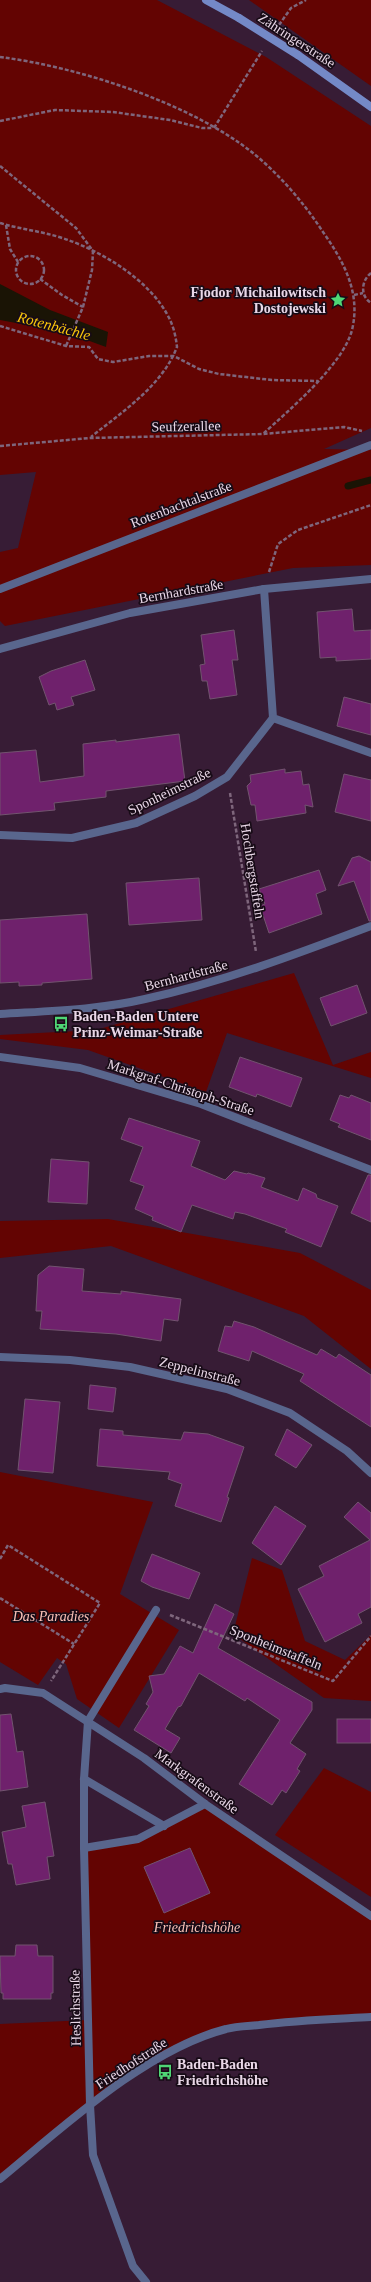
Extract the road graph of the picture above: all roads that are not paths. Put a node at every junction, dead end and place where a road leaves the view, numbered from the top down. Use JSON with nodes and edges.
{"nodes":[{"id":1,"x":206,"y":0,"type":"edge"},
{"id":2,"x":371,"y":106,"type":"edge"},
{"id":3,"x":371,"y":445,"type":"edge"},
{"id":4,"x":371,"y":579,"type":"edge"},
{"id":5,"x":0,"y":589,"type":"edge"},
{"id":6,"x":264,"y":589,"type":"junction"},
{"id":7,"x":0,"y":649,"type":"edge"},
{"id":8,"x":272,"y":718,"type":"junction"},
{"id":9,"x":371,"y":753,"type":"edge"},
{"id":10,"x":0,"y":836,"type":"edge"},
{"id":11,"x":371,"y":926,"type":"edge"},
{"id":12,"x":0,"y":1014,"type":"edge"},
{"id":13,"x":0,"y":1057,"type":"edge"},
{"id":14,"x":371,"y":1170,"type":"edge"},
{"id":15,"x":0,"y":1357,"type":"edge"},
{"id":16,"x":371,"y":1473,"type":"edge"},
{"id":17,"x":156,"y":1610,"type":"road end"},
{"id":18,"x":0,"y":1689,"type":"edge"},
{"id":19,"x":88,"y":1721,"type":"junction"},
{"id":20,"x":84,"y":1779,"type":"junction"},
{"id":21,"x":205,"y":1804,"type":"junction"},
{"id":22,"x":164,"y":1826,"type":"junction"},
{"id":23,"x":84,"y":1848,"type":"junction"},
{"id":24,"x":371,"y":1916,"type":"edge"},
{"id":25,"x":371,"y":2017,"type":"edge"},
{"id":26,"x":90,"y":2106,"type":"junction"},
{"id":27,"x":0,"y":2179,"type":"edge"},
{"id":28,"x":146,"y":2282,"type":"edge"}],
"edges":[{"from":1,"to":2,"type":"main road","name":"Zähringerstraße","bridge":true},
{"from":3,"to":5,"type":"street","name":"Rotenbachtalstraße"},
{"from":4,"to":6,"type":"street","name":"Bernhardstraße"},
{"from":6,"to":7,"type":"street","name":"Bernhardstraße"},
{"from":6,"to":8,"type":"street"},
{"from":8,"to":9,"type":"street"},
{"from":8,"to":10,"type":"street","name":"Sponheimstraße"},
{"from":11,"to":12,"type":"street","name":"Bernhardstraße"},
{"from":13,"to":14,"type":"street","name":"Markgraf-Christoph-Straße"},
{"from":15,"to":16,"type":"street","name":"Zeppelinstraße"},
{"from":17,"to":19,"type":"street"},
{"from":18,"to":19,"type":"street","name":"Markgrafenstraße"},
{"from":19,"to":20,"type":"street","name":"Heslichstraße"},
{"from":19,"to":21,"type":"street","name":"Markgrafenstraße"},
{"from":20,"to":22,"type":"street"},
{"from":20,"to":23,"type":"street","name":"Heslichstraße"},
{"from":21,"to":22,"type":"street"},
{"from":21,"to":24,"type":"street","name":"Markgrafenstraße"},
{"from":22,"to":23,"type":"street"},
{"from":23,"to":26,"type":"street","name":"Heslichstraße"},
{"from":25,"to":26,"type":"street","name":"Friedhofstraße"},
{"from":26,"to":27,"type":"street","name":"Friedhofstraße"},
{"from":26,"to":28,"type":"street","name":"Heslichstraße"}]}
